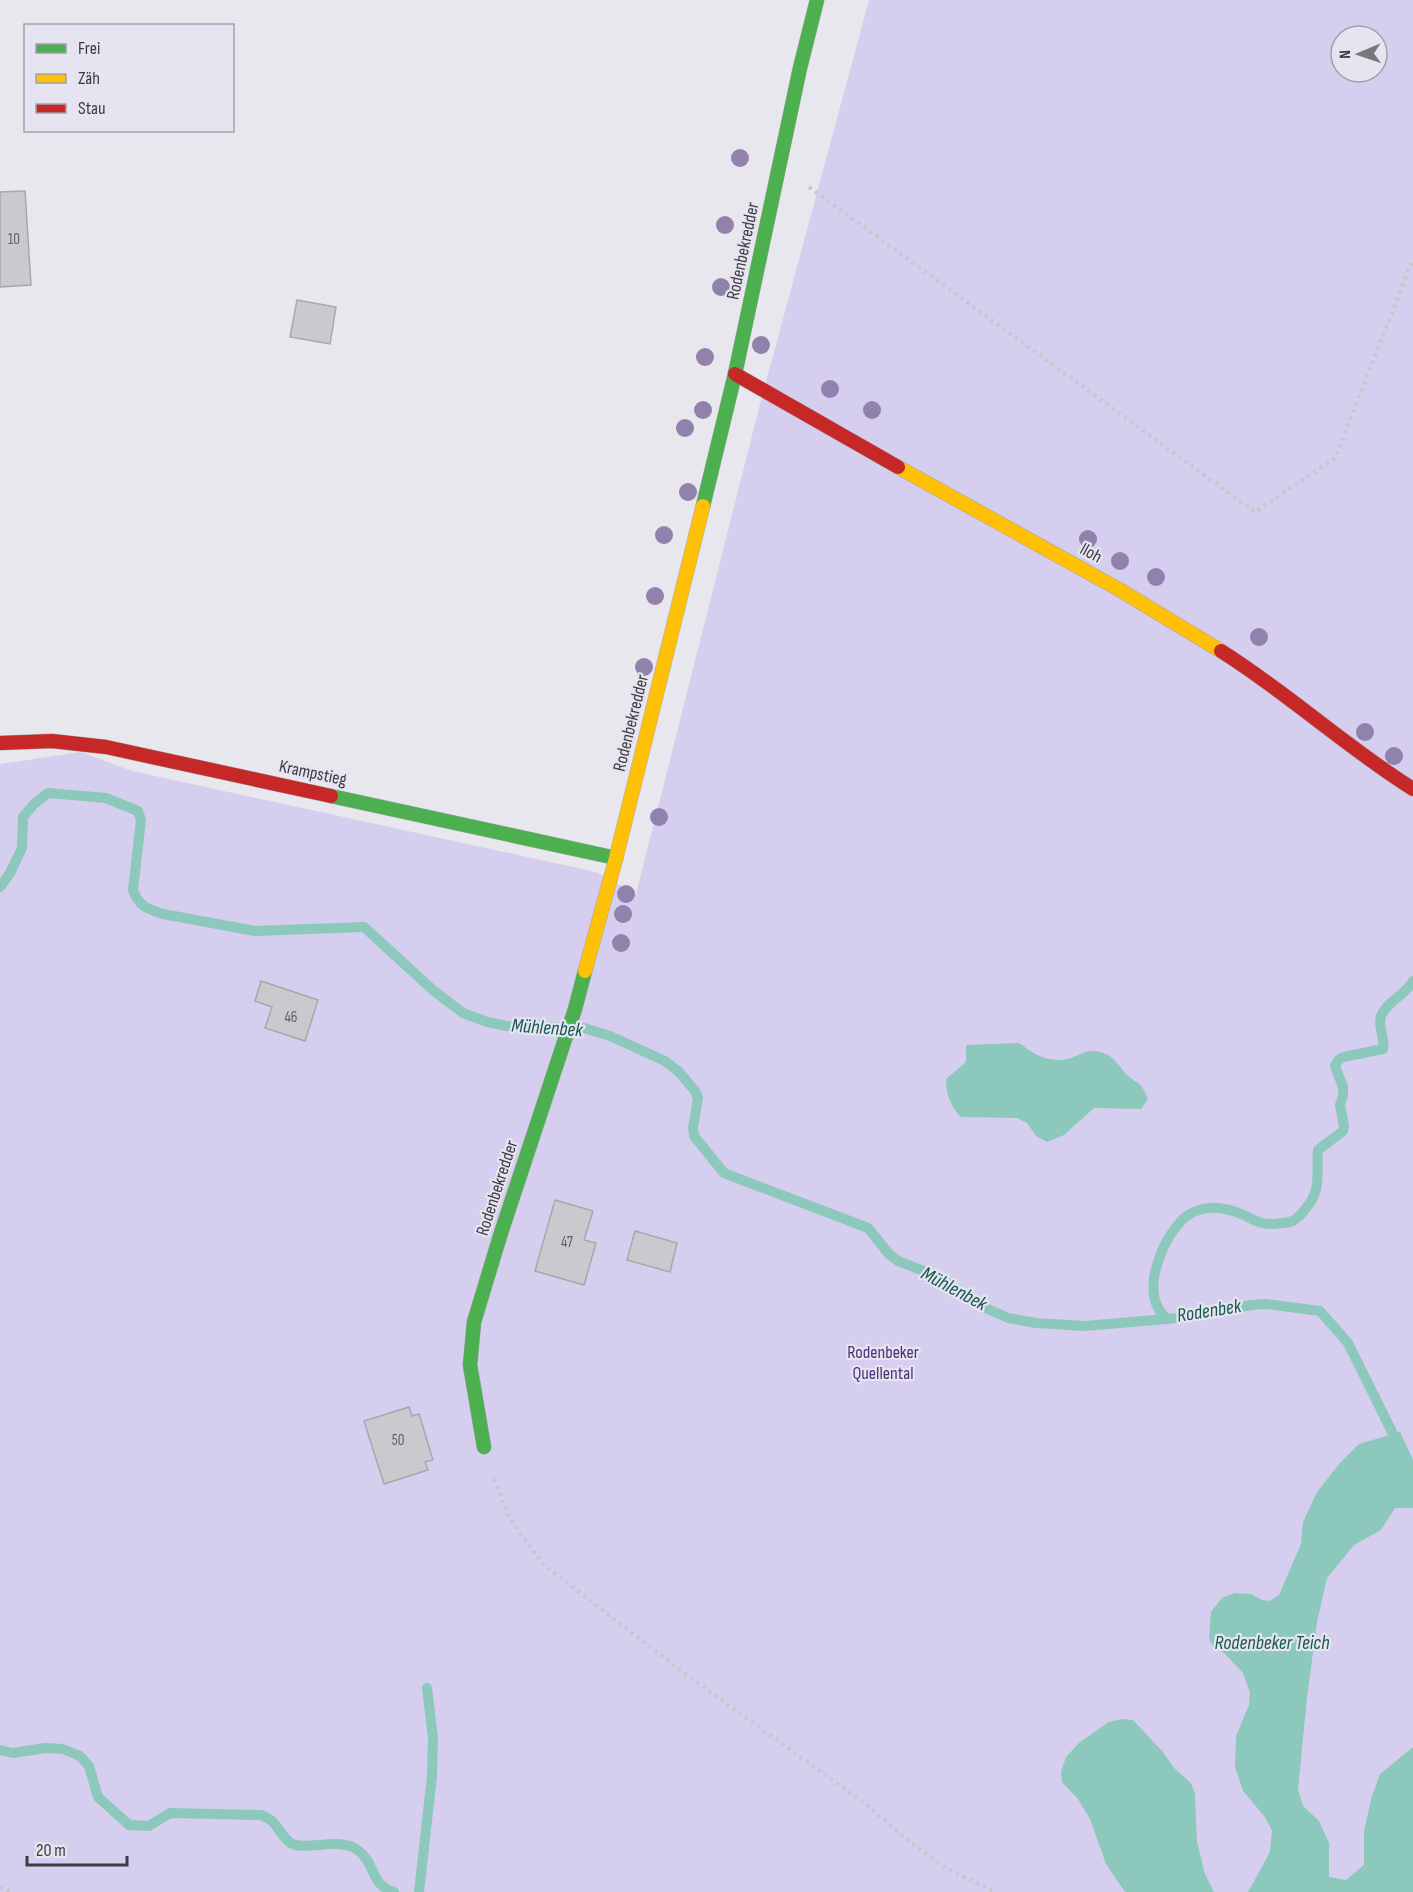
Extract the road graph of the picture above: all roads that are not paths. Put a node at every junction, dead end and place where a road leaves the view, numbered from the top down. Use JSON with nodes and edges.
{"nodes":[{"id":1,"x":817,"y":0,"type":"edge"},
{"id":2,"x":735,"y":374,"type":"junction"},
{"id":3,"x":0,"y":743,"type":"edge"},
{"id":4,"x":1413,"y":789,"type":"edge"},
{"id":5,"x":616,"y":858,"type":"junction"},
{"id":6,"x":484,"y":1447,"type":"road end"}],
"edges":[{"from":1,"to":2,"type":"street","name":"Rodenbekredder"},
{"from":2,"to":4,"type":"street","name":"Iloh"},
{"from":2,"to":5,"type":"street","name":"Rodenbekredder"},
{"from":3,"to":5,"type":"street","name":"Krampstieg"},
{"from":5,"to":6,"type":"street","name":"Rodenbekredder"}]}
